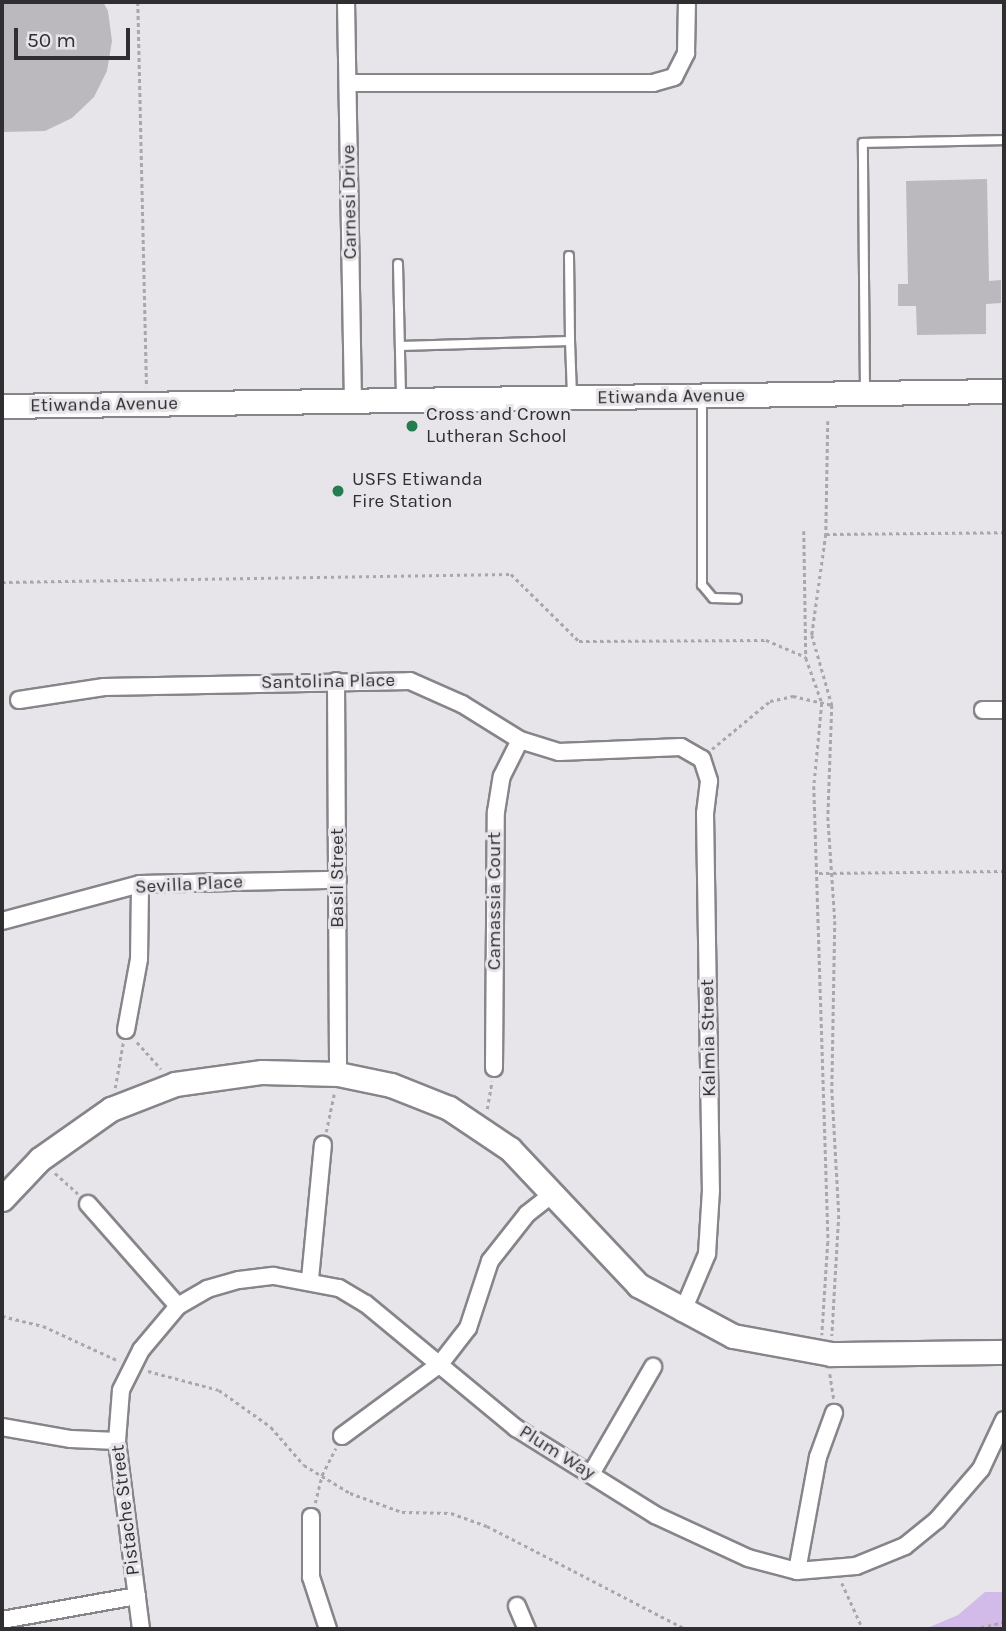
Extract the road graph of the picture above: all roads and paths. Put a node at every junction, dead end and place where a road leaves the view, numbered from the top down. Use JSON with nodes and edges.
{"nodes":[{"id":1,"x":138,"y":2,"type":"edge"},
{"id":2,"x":346,"y":2,"type":"edge"},
{"id":3,"x":687,"y":2,"type":"edge"},
{"id":4,"x":348,"y":83,"type":"junction"},
{"id":5,"x":1004,"y":139,"type":"edge"},
{"id":6,"x":569,"y":256,"type":"dead end"},
{"id":7,"x":398,"y":264,"type":"dead end"},
{"id":8,"x":570,"y":341,"type":"junction"},
{"id":9,"x":400,"y":346,"type":"junction"},
{"id":10,"x":1004,"y":391,"type":"edge"},
{"id":11,"x":865,"y":394,"type":"junction"},
{"id":12,"x":702,"y":396,"type":"junction"},
{"id":13,"x":572,"y":398,"type":"junction"},
{"id":14,"x":401,"y":401,"type":"junction"},
{"id":15,"x":353,"y":402,"type":"junction"},
{"id":16,"x":148,"y":404,"type":"junction"},
{"id":17,"x":2,"y":406,"type":"edge"},
{"id":18,"x":828,"y":421,"type":"dead end"},
{"id":19,"x":804,"y":531,"type":"dead end"},
{"id":20,"x":1004,"y":532,"type":"edge"},
{"id":21,"x":826,"y":534,"type":"junction"},
{"id":22,"x":2,"y":582,"type":"edge"},
{"id":23,"x":737,"y":599,"type":"dead end"},
{"id":24,"x":806,"y":657,"type":"junction"},
{"id":25,"x":336,"y":681,"type":"junction"},
{"id":26,"x":19,"y":700,"type":"dead end"},
{"id":27,"x":822,"y":703,"type":"junction"},
{"id":28,"x":832,"y":705,"type":"junction"},
{"id":29,"x":983,"y":710,"type":"dead end"},
{"id":30,"x":1004,"y":710,"type":"edge"},
{"id":31,"x":520,"y":740,"type":"junction"},
{"id":32,"x":702,"y":759,"type":"junction"},
{"id":33,"x":1004,"y":871,"type":"edge"},
{"id":34,"x":831,"y":872,"type":"junction"},
{"id":35,"x":817,"y":873,"type":"junction"},
{"id":36,"x":338,"y":880,"type":"junction"},
{"id":37,"x":140,"y":884,"type":"junction"},
{"id":38,"x":2,"y":921,"type":"edge"},
{"id":39,"x":126,"y":1030,"type":"junction"},
{"id":40,"x":494,"y":1068,"type":"joint"},
{"id":41,"x":338,"y":1074,"type":"junction"},
{"id":42,"x":175,"y":1084,"type":"junction"},
{"id":43,"x":111,"y":1109,"type":"junction"},
{"id":44,"x":484,"y":1132,"type":"junction"},
{"id":45,"x":323,"y":1145,"type":"joint"},
{"id":46,"x":40,"y":1159,"type":"junction"},
{"id":47,"x":554,"y":1193,"type":"junction"},
{"id":48,"x":2,"y":1199,"type":"edge"},
{"id":49,"x":88,"y":1204,"type":"joint"},
{"id":50,"x":310,"y":1279,"type":"junction"},
{"id":51,"x":178,"y":1306,"type":"junction"},
{"id":52,"x":682,"y":1313,"type":"junction"},
{"id":53,"x":2,"y":1316,"type":"edge"},
{"id":54,"x":1004,"y":1352,"type":"edge"},
{"id":55,"x":439,"y":1364,"type":"junction"},
{"id":56,"x":133,"y":1366,"type":"junction"},
{"id":57,"x":653,"y":1367,"type":"dead end"},
{"id":58,"x":830,"y":1374,"type":"dead end"},
{"id":59,"x":121,"y":1391,"type":"joint"},
{"id":60,"x":834,"y":1413,"type":"joint"},
{"id":61,"x":1004,"y":1420,"type":"edge"},
{"id":62,"x":2,"y":1427,"type":"edge"},
{"id":63,"x":342,"y":1436,"type":"joint"},
{"id":64,"x":117,"y":1441,"type":"junction"},
{"id":65,"x":591,"y":1474,"type":"junction"},
{"id":66,"x":321,"y":1475,"type":"junction"},
{"id":67,"x":311,"y":1517,"type":"joint"},
{"id":68,"x":797,"y":1570,"type":"junction"},
{"id":69,"x":831,"y":1584,"type":"dead end"},
{"id":70,"x":137,"y":1597,"type":"junction"},
{"id":71,"x":517,"y":1606,"type":"dead end"},
{"id":72,"x":2,"y":1620,"type":"edge"},
{"id":73,"x":1004,"y":1622,"type":"edge"},
{"id":74,"x":141,"y":1629,"type":"edge"},
{"id":75,"x":328,"y":1629,"type":"edge"},
{"id":76,"x":527,"y":1629,"type":"edge"},
{"id":77,"x":685,"y":1629,"type":"edge"},
{"id":78,"x":863,"y":1629,"type":"edge"},
{"id":79,"x":974,"y":1629,"type":"edge"}],
"edges":[{"from":1,"to":16,"type":"path"},
{"from":2,"to":4,"type":"street","name":"Carnesi Drive"},
{"from":3,"to":4,"type":"street"},
{"from":4,"to":15,"type":"street","name":"Carnesi Drive"},
{"from":5,"to":11,"type":"lane"},
{"from":6,"to":8,"type":"lane"},
{"from":7,"to":9,"type":"lane"},
{"from":8,"to":9,"type":"lane"},
{"from":8,"to":13,"type":"lane"},
{"from":9,"to":14,"type":"lane"},
{"from":10,"to":11,"type":"street","name":"Etiwanda Avenue"},
{"from":11,"to":12,"type":"street","name":"Etiwanda Avenue"},
{"from":12,"to":13,"type":"street","name":"Etiwanda Avenue"},
{"from":12,"to":23,"type":"lane"},
{"from":13,"to":14,"type":"street","name":"Etiwanda Avenue"},
{"from":14,"to":15,"type":"street","name":"Etiwanda Avenue"},
{"from":15,"to":16,"type":"street","name":"Etiwanda Avenue"},
{"from":16,"to":17,"type":"street","name":"Etiwanda Avenue"},
{"from":18,"to":21,"type":"path"},
{"from":19,"to":24,"type":"path"},
{"from":20,"to":21,"type":"path"},
{"from":21,"to":28,"type":"path"},
{"from":22,"to":24,"type":"path"},
{"from":24,"to":27,"type":"path"},
{"from":25,"to":26,"type":"street","name":"Santolina Place"},
{"from":25,"to":31,"type":"street","name":"Santolina Place"},
{"from":25,"to":36,"type":"street","name":"Basil Street"},
{"from":27,"to":28,"type":"path"},
{"from":27,"to":32,"type":"path"},
{"from":27,"to":35,"type":"path"},
{"from":28,"to":34,"type":"path"},
{"from":29,"to":30,"type":"street"},
{"from":31,"to":32,"type":"street","name":"Santolina Place"},
{"from":31,"to":40,"type":"street","name":"Camassia Court"},
{"from":32,"to":52,"type":"street","name":"Kalmia Street"},
{"from":33,"to":34,"type":"path"},
{"from":34,"to":35,"type":"path"},
{"from":34,"to":35,"type":"path"},
{"from":36,"to":37,"type":"street","name":"Sevilla Place"},
{"from":36,"to":41,"type":"street","name":"Basil Street"},
{"from":37,"to":38,"type":"street","name":"Sevilla Place"},
{"from":37,"to":39,"type":"street"},
{"from":39,"to":42,"type":"path"},
{"from":39,"to":43,"type":"path"},
{"from":40,"to":44,"type":"path"},
{"from":41,"to":42,"type":"street"},
{"from":41,"to":44,"type":"street"},
{"from":41,"to":45,"type":"path"},
{"from":42,"to":43,"type":"street"},
{"from":43,"to":46,"type":"street"},
{"from":44,"to":47,"type":"street"},
{"from":45,"to":50,"type":"street"},
{"from":46,"to":48,"type":"street"},
{"from":46,"to":49,"type":"path"},
{"from":47,"to":52,"type":"street"},
{"from":47,"to":55,"type":"street"},
{"from":49,"to":51,"type":"street"},
{"from":50,"to":51,"type":"street","name":"Plum Way"},
{"from":50,"to":55,"type":"street","name":"Plum Way"},
{"from":51,"to":56,"type":"street","name":"Plum Way"},
{"from":52,"to":54,"type":"street"},
{"from":53,"to":56,"type":"path"},
{"from":55,"to":63,"type":"street"},
{"from":55,"to":65,"type":"street","name":"Plum Way"},
{"from":56,"to":59,"type":"street","name":"Plum Way"},
{"from":56,"to":66,"type":"path"},
{"from":57,"to":65,"type":"street"},
{"from":58,"to":60,"type":"path"},
{"from":59,"to":64,"type":"street","name":"Pistache Street"},
{"from":60,"to":68,"type":"street"},
{"from":61,"to":68,"type":"street","name":"Plum Way"},
{"from":62,"to":64,"type":"street"},
{"from":63,"to":66,"type":"path"},
{"from":64,"to":70,"type":"street","name":"Pistache Street"},
{"from":65,"to":68,"type":"street","name":"Plum Way"},
{"from":66,"to":67,"type":"path"},
{"from":66,"to":77,"type":"path"},
{"from":67,"to":75,"type":"street"},
{"from":69,"to":78,"type":"path"},
{"from":70,"to":72,"type":"street"},
{"from":70,"to":74,"type":"street","name":"Pistache Street"},
{"from":71,"to":76,"type":"street"},
{"from":73,"to":79,"type":"path"}]}
